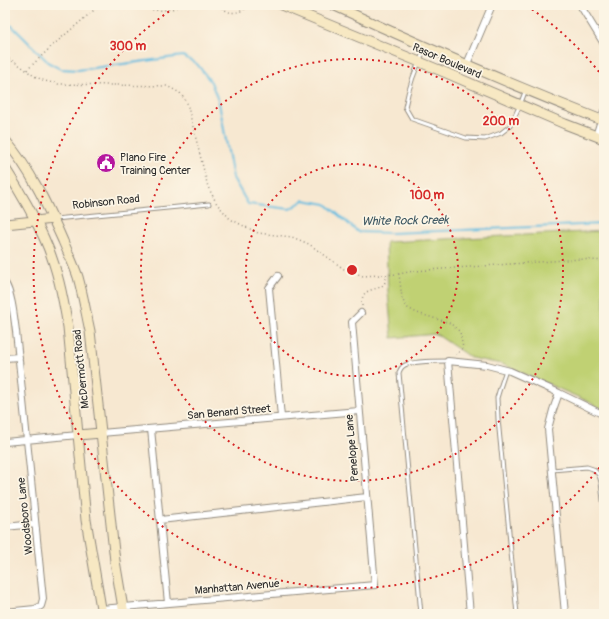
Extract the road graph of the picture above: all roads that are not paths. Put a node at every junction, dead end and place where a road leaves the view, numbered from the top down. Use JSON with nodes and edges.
{"nodes":[{"id":1,"x":281,"y":5,"type":"edge"},
{"id":2,"x":333,"y":5,"type":"edge"},
{"id":3,"x":492,"y":5,"type":"edge"},
{"id":4,"x":580,"y":5,"type":"edge"},
{"id":5,"x":604,"y":44,"type":"edge"},
{"id":6,"x":426,"y":47,"type":"junction"},
{"id":7,"x":418,"y":62,"type":"junction"},
{"id":8,"x":467,"y":64,"type":"junction"},
{"id":9,"x":526,"y":89,"type":"junction"},
{"id":10,"x":520,"y":105,"type":"junction"},
{"id":11,"x":603,"y":117,"type":"edge"},
{"id":12,"x":600,"y":138,"type":"edge"},
{"id":13,"x":5,"y":140,"type":"edge"},
{"id":14,"x":5,"y":168,"type":"edge"},
{"id":15,"x":209,"y":204,"type":"dead end"},
{"id":16,"x":54,"y":220,"type":"junction"},
{"id":17,"x":36,"y":221,"type":"junction"},
{"id":18,"x":5,"y":224,"type":"edge"},
{"id":19,"x":278,"y":276,"type":"dead end"},
{"id":20,"x":5,"y":283,"type":"edge"},
{"id":21,"x":361,"y":312,"type":"road end"},
{"id":22,"x":19,"y":356,"type":"junction"},
{"id":23,"x":5,"y":358,"type":"edge"},
{"id":24,"x":448,"y":361,"type":"junction"},
{"id":25,"x":506,"y":370,"type":"junction"},
{"id":26,"x":559,"y":393,"type":"junction"},
{"id":27,"x":359,"y":411,"type":"junction"},
{"id":28,"x":604,"y":415,"type":"edge"},
{"id":29,"x":281,"y":417,"type":"junction"},
{"id":30,"x":151,"y":429,"type":"junction"},
{"id":31,"x":101,"y":433,"type":"junction"},
{"id":32,"x":78,"y":435,"type":"junction"},
{"id":33,"x":27,"y":440,"type":"junction"},
{"id":34,"x":5,"y":442,"type":"edge"},
{"id":35,"x":552,"y":470,"type":"junction"},
{"id":36,"x":367,"y":497,"type":"junction"},
{"id":37,"x":604,"y":509,"type":"edge"},
{"id":38,"x":160,"y":520,"type":"junction"},
{"id":39,"x":35,"y":524,"type":"junction"},
{"id":40,"x":5,"y":527,"type":"edge"},
{"id":41,"x":375,"y":585,"type":"joint"},
{"id":42,"x":168,"y":603,"type":"junction"},
{"id":43,"x":123,"y":611,"type":"edge"},
{"id":44,"x":5,"y":612,"type":"edge"},
{"id":45,"x":102,"y":612,"type":"edge"},
{"id":46,"x":421,"y":614,"type":"edge"},
{"id":47,"x":470,"y":614,"type":"edge"},
{"id":48,"x":517,"y":614,"type":"edge"},
{"id":49,"x":565,"y":614,"type":"edge"}],
"edges":[{"from":1,"to":7,"type":"main road","name":"Rasor Boulevard"},
{"from":2,"to":6,"type":"main road","name":"Rasor Boulevard"},
{"from":3,"to":8,"type":"street"},
{"from":4,"to":5,"type":"street"},
{"from":6,"to":7,"type":"lane"},
{"from":6,"to":8,"type":"main road","name":"Rasor Boulevard"},
{"from":7,"to":10,"type":"main road","name":"Rasor Boulevard"},
{"from":7,"to":10,"type":"lane"},
{"from":8,"to":9,"type":"main road","name":"Rasor Boulevard"},
{"from":9,"to":10,"type":"lane"},
{"from":9,"to":11,"type":"main road","name":"Rasor Boulevard"},
{"from":10,"to":12,"type":"main road","name":"Rasor Boulevard"},
{"from":11,"to":12,"type":"street"},
{"from":13,"to":16,"type":"main road","name":"McDermott Road"},
{"from":14,"to":17,"type":"main road","name":"McDermott Road"},
{"from":15,"to":16,"type":"lane","name":"Robinson Road"},
{"from":16,"to":17,"type":"main road","name":"Robinson Road"},
{"from":16,"to":31,"type":"main road","name":"McDermott Road"},
{"from":17,"to":18,"type":"main road","name":"Robinson Road"},
{"from":17,"to":32,"type":"main road","name":"McDermott Road"},
{"from":19,"to":29,"type":"street"},
{"from":20,"to":22,"type":"street","name":"Woodsboro Lane"},
{"from":21,"to":27,"type":"street","name":"Penelope Lane"},
{"from":22,"to":23,"type":"street"},
{"from":22,"to":33,"type":"street","name":"Woodsboro Lane"},
{"from":24,"to":25,"type":"street"},
{"from":24,"to":46,"type":"lane"},
{"from":24,"to":47,"type":"street"},
{"from":25,"to":26,"type":"street"},
{"from":25,"to":48,"type":"lane"},
{"from":26,"to":28,"type":"street"},
{"from":26,"to":35,"type":"street"},
{"from":27,"to":29,"type":"street","name":"San Benard Street"},
{"from":27,"to":36,"type":"street","name":"Penelope Lane"},
{"from":29,"to":30,"type":"street","name":"San Benard Street"},
{"from":30,"to":31,"type":"street","name":"San Benard Street"},
{"from":30,"to":38,"type":"street"},
{"from":31,"to":32,"type":"main road"},
{"from":31,"to":43,"type":"main road","name":"McDermott Road"},
{"from":32,"to":33,"type":"street"},
{"from":32,"to":45,"type":"main road","name":"McDermott Road"},
{"from":33,"to":34,"type":"street"},
{"from":33,"to":39,"type":"street","name":"Woodsboro Lane"},
{"from":35,"to":37,"type":"lane"},
{"from":35,"to":49,"type":"street"},
{"from":36,"to":38,"type":"street"},
{"from":36,"to":41,"type":"street","name":"Penelope Lane"},
{"from":38,"to":42,"type":"street"},
{"from":39,"to":40,"type":"street"},
{"from":39,"to":44,"type":"street","name":"Woodsboro Lane"},
{"from":41,"to":42,"type":"street","name":"Manhattan Avenue"},
{"from":42,"to":43,"type":"street","name":"Manhattan Avenue"},
{"from":43,"to":45,"type":"street","name":"Manhattan Avenue"}]}
